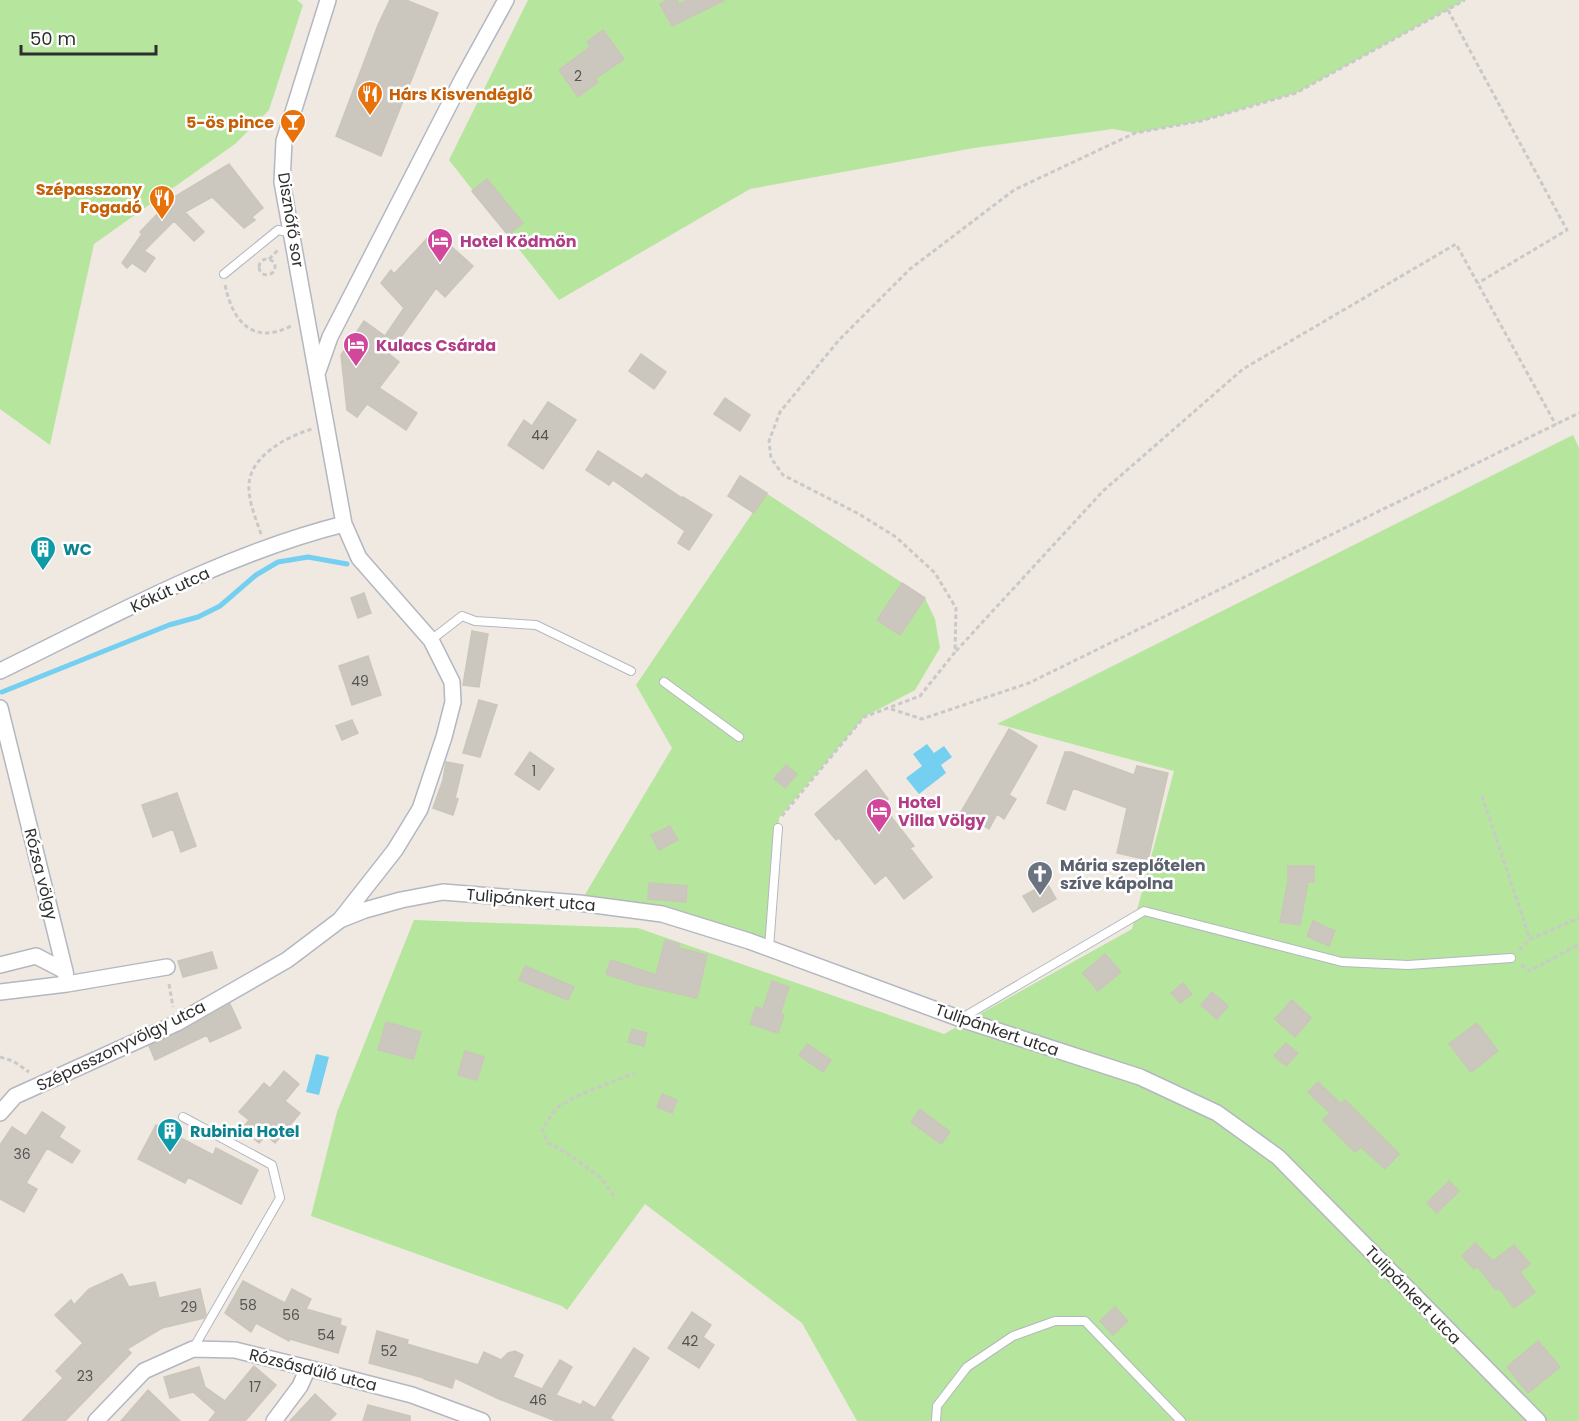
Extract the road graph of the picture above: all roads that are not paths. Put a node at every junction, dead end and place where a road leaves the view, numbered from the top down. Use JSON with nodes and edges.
{"nodes":[{"id":1,"x":328,"y":0,"type":"edge"},
{"id":2,"x":506,"y":0,"type":"edge"},
{"id":3,"x":287,"y":239,"type":"junction"},
{"id":4,"x":224,"y":274,"type":"road end"},
{"id":5,"x":317,"y":374,"type":"junction"},
{"id":6,"x":326,"y":426,"type":"joint"},
{"id":7,"x":344,"y":524,"type":"junction"},
{"id":8,"x":431,"y":640,"type":"junction"},
{"id":9,"x":0,"y":670,"type":"edge"},
{"id":10,"x":631,"y":671,"type":"dead end"},
{"id":11,"x":664,"y":682,"type":"dead end"},
{"id":12,"x":0,"y":708,"type":"edge"},
{"id":13,"x":739,"y":737,"type":"dead end"},
{"id":14,"x":778,"y":828,"type":"road end"},
{"id":15,"x":339,"y":920,"type":"junction"},
{"id":16,"x":769,"y":948,"type":"junction"},
{"id":17,"x":1511,"y":958,"type":"road end"},
{"id":18,"x":0,"y":965,"type":"edge"},
{"id":19,"x":167,"y":967,"type":"road end"},
{"id":20,"x":66,"y":977,"type":"junction"},
{"id":21,"x":0,"y":992,"type":"edge"},
{"id":22,"x":961,"y":1019,"type":"junction"},
{"id":23,"x":0,"y":1113,"type":"edge"},
{"id":24,"x":183,"y":1117,"type":"dead end"},
{"id":25,"x":193,"y":1349,"type":"junction"},
{"id":26,"x":308,"y":1368,"type":"junction"},
{"id":27,"x":96,"y":1421,"type":"edge"},
{"id":28,"x":274,"y":1421,"type":"edge"},
{"id":29,"x":482,"y":1421,"type":"edge"},
{"id":30,"x":936,"y":1421,"type":"edge"},
{"id":31,"x":1181,"y":1421,"type":"edge"},
{"id":32,"x":1538,"y":1421,"type":"edge"}],
"edges":[{"from":1,"to":3,"type":"street","name":"Disznófő sor"},
{"from":2,"to":5,"type":"street"},
{"from":3,"to":4,"type":"lane"},
{"from":3,"to":5,"type":"street","name":"Disznófő sor"},
{"from":5,"to":6,"type":"street","name":"Disznófő sor"},
{"from":6,"to":7,"type":"street","name":"Szépasszonyvölgy utca"},
{"from":7,"to":8,"type":"street","name":"Szépasszonyvölgy utca"},
{"from":7,"to":9,"type":"street","name":"Kőkút utca"},
{"from":8,"to":10,"type":"lane"},
{"from":8,"to":15,"type":"street","name":"Szépasszonyvölgy utca"},
{"from":11,"to":13,"type":"lane"},
{"from":12,"to":20,"type":"street","name":"Rózsa völgy"},
{"from":14,"to":16,"type":"lane"},
{"from":15,"to":16,"type":"street","name":"Tulipánkert utca"},
{"from":15,"to":23,"type":"street","name":"Szépasszonyvölgy utca"},
{"from":16,"to":22,"type":"street","name":"Tulipánkert utca"},
{"from":17,"to":22,"type":"lane"},
{"from":18,"to":20,"type":"street"},
{"from":19,"to":20,"type":"street"},
{"from":20,"to":21,"type":"street"},
{"from":22,"to":32,"type":"street","name":"Tulipánkert utca"},
{"from":24,"to":25,"type":"lane"},
{"from":25,"to":26,"type":"street","name":"Rózsásdűlő utca"},
{"from":25,"to":27,"type":"street","name":"Rózsásdűlő utca"},
{"from":26,"to":28,"type":"street"},
{"from":26,"to":29,"type":"street","name":"Rózsásdűlő utca"},
{"from":30,"to":31,"type":"lane"}]}
